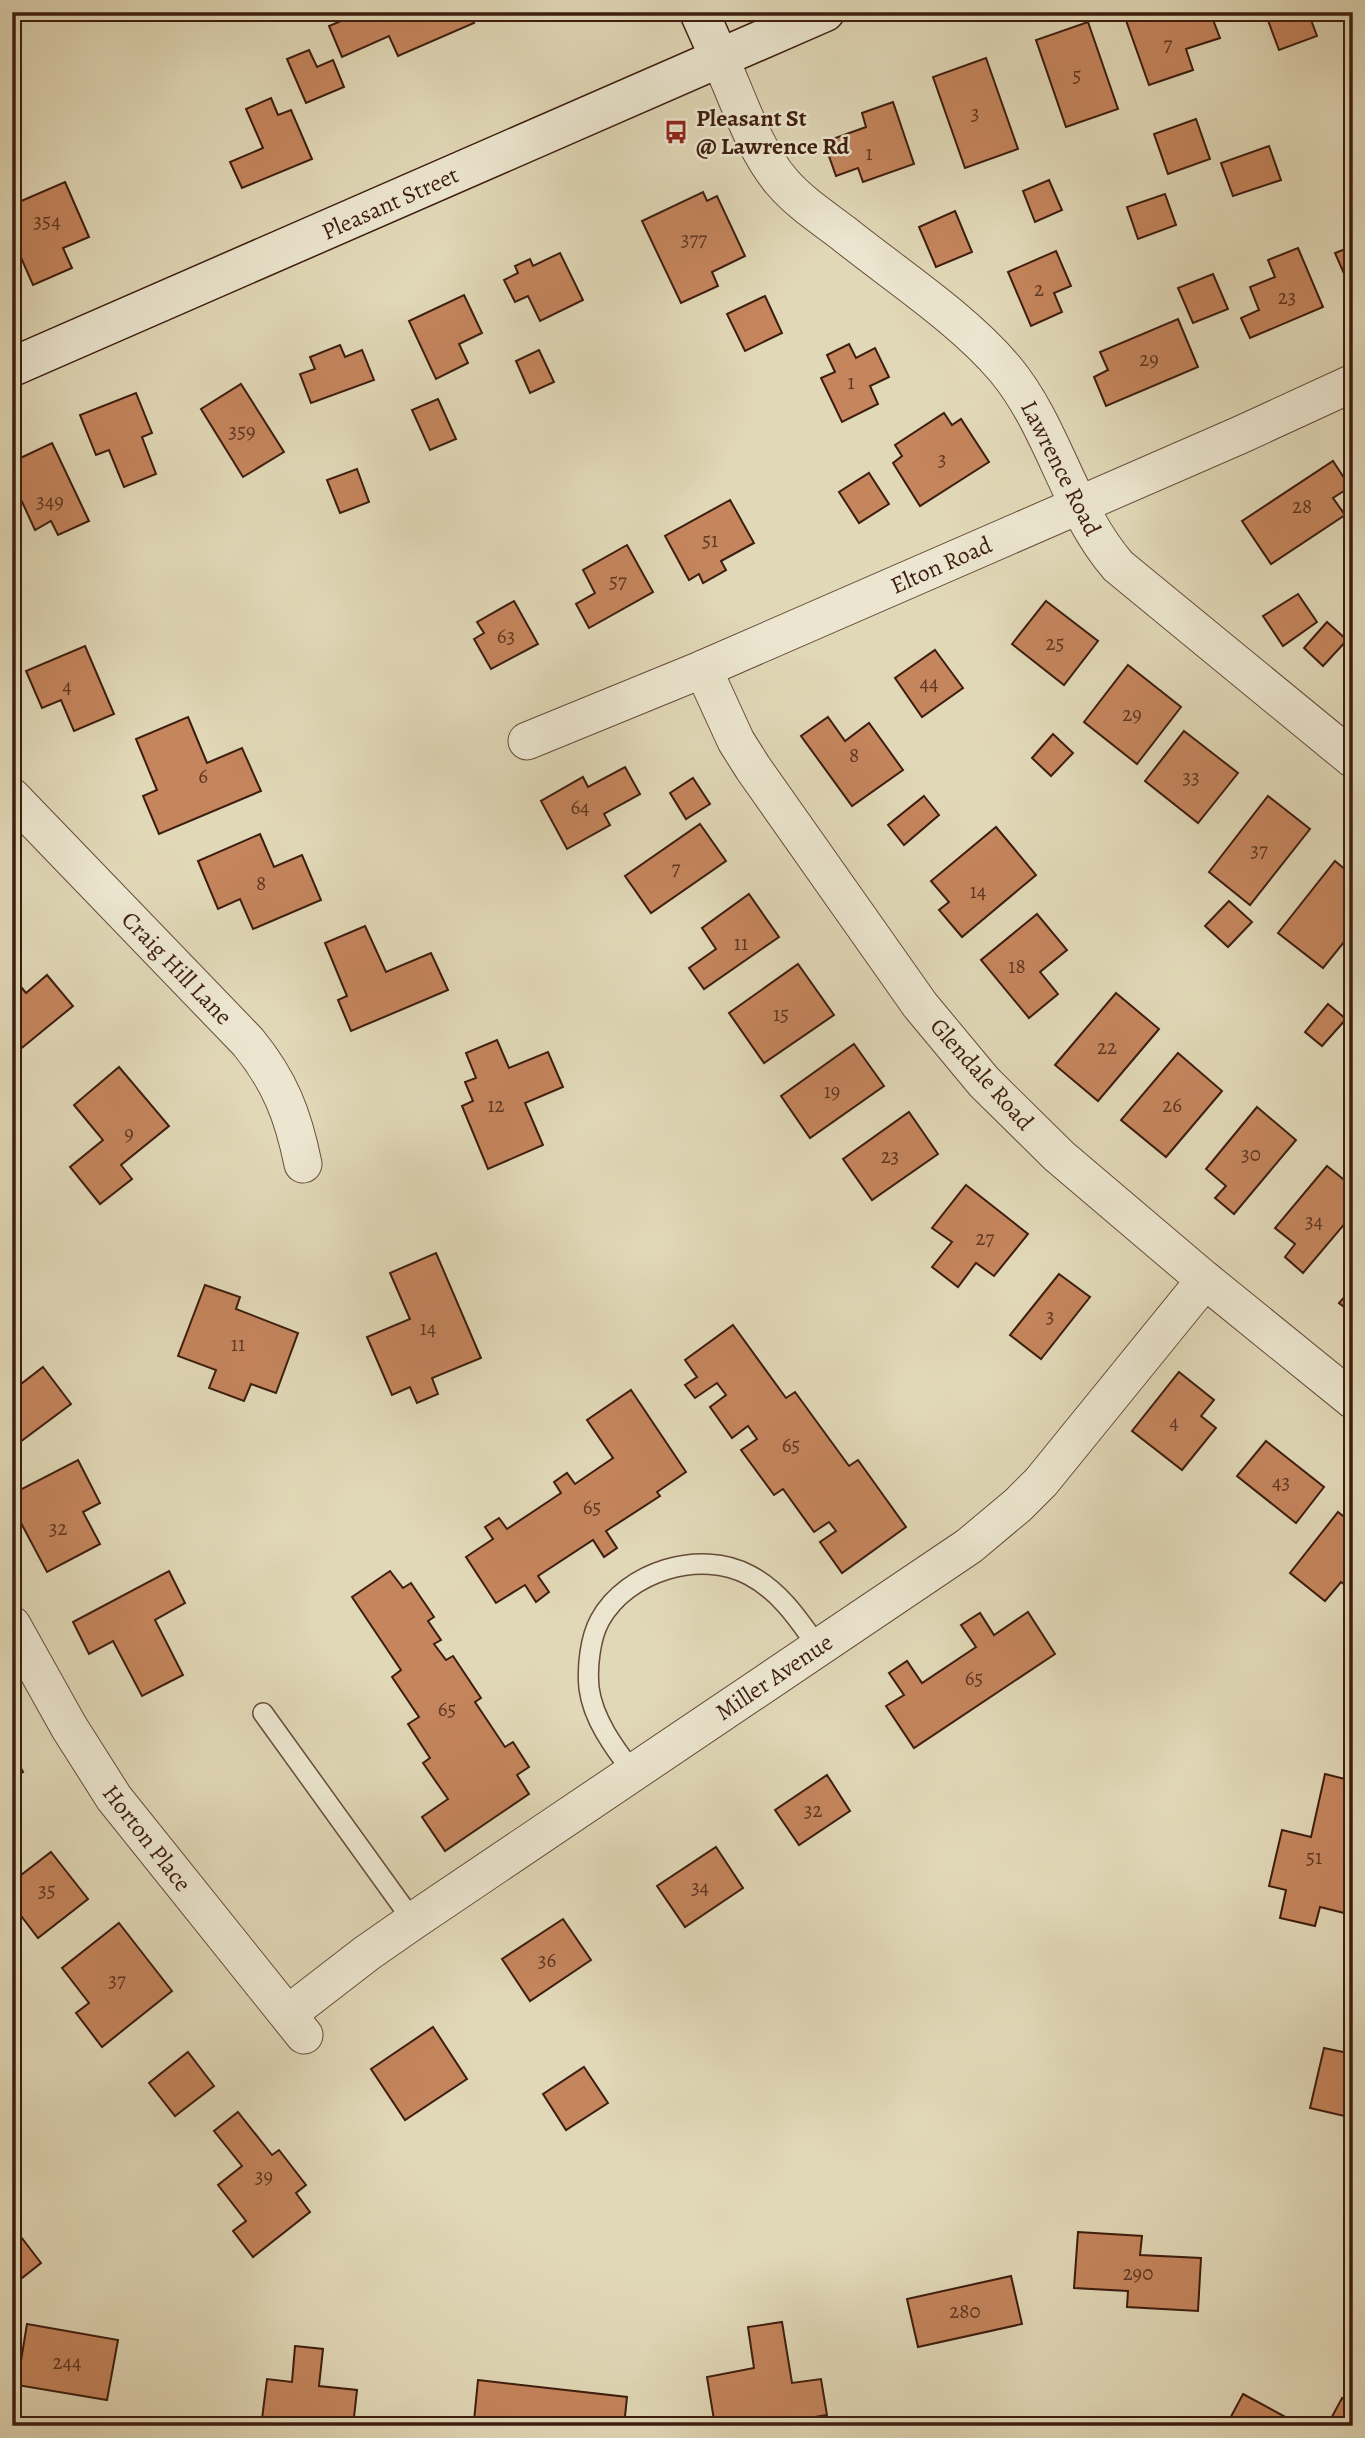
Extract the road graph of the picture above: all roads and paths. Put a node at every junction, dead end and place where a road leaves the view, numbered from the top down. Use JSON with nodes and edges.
{"nodes":[{"id":1,"x":699,"y":12,"type":"edge"},
{"id":2,"x":825,"y":12,"type":"edge"},
{"id":3,"x":720,"y":60,"type":"junction"},
{"id":4,"x":12,"y":367,"type":"edge"},
{"id":5,"x":1353,"y":383,"type":"edge"},
{"id":6,"x":1079,"y":505,"type":"junction"},
{"id":7,"x":703,"y":669,"type":"junction"},
{"id":8,"x":527,"y":741,"type":"dead end"},
{"id":9,"x":1353,"y":759,"type":"edge"},
{"id":10,"x":12,"y":797,"type":"edge"},
{"id":11,"x":303,"y":1164,"type":"dead end"},
{"id":12,"x":1205,"y":1280,"type":"junction"},
{"id":13,"x":1353,"y":1400,"type":"edge"},
{"id":14,"x":12,"y":1625,"type":"edge"},
{"id":15,"x":818,"y":1647,"type":"junction"},
{"id":16,"x":263,"y":1713,"type":"dead end"},
{"id":17,"x":633,"y":1772,"type":"junction"},
{"id":18,"x":413,"y":1922,"type":"junction"},
{"id":19,"x":296,"y":2025,"type":"joint"}],
"edges":[{"from":1,"to":3,"type":"street"},
{"from":2,"to":3,"type":"street","name":"Pleasant Street"},
{"from":3,"to":4,"type":"street","name":"Pleasant Street"},
{"from":3,"to":6,"type":"street","name":"Lawrence Road"},
{"from":5,"to":6,"type":"street","name":"Elton Road"},
{"from":6,"to":7,"type":"street","name":"Elton Road"},
{"from":6,"to":9,"type":"street","name":"Lawrence Road"},
{"from":7,"to":8,"type":"street","name":"Elton Road"},
{"from":7,"to":12,"type":"street","name":"Glendale Road"},
{"from":10,"to":11,"type":"street","name":"Craig Hill Lane"},
{"from":12,"to":13,"type":"street","name":"Glendale Road"},
{"from":12,"to":15,"type":"street","name":"Miller Avenue"},
{"from":14,"to":19,"type":"street","name":"Horton Place"},
{"from":15,"to":17,"type":"street","name":"Miller Avenue"},
{"from":15,"to":17,"type":"lane"},
{"from":16,"to":18,"type":"lane"},
{"from":17,"to":18,"type":"street","name":"Miller Avenue"},
{"from":18,"to":19,"type":"street","name":"Miller Avenue"}]}
